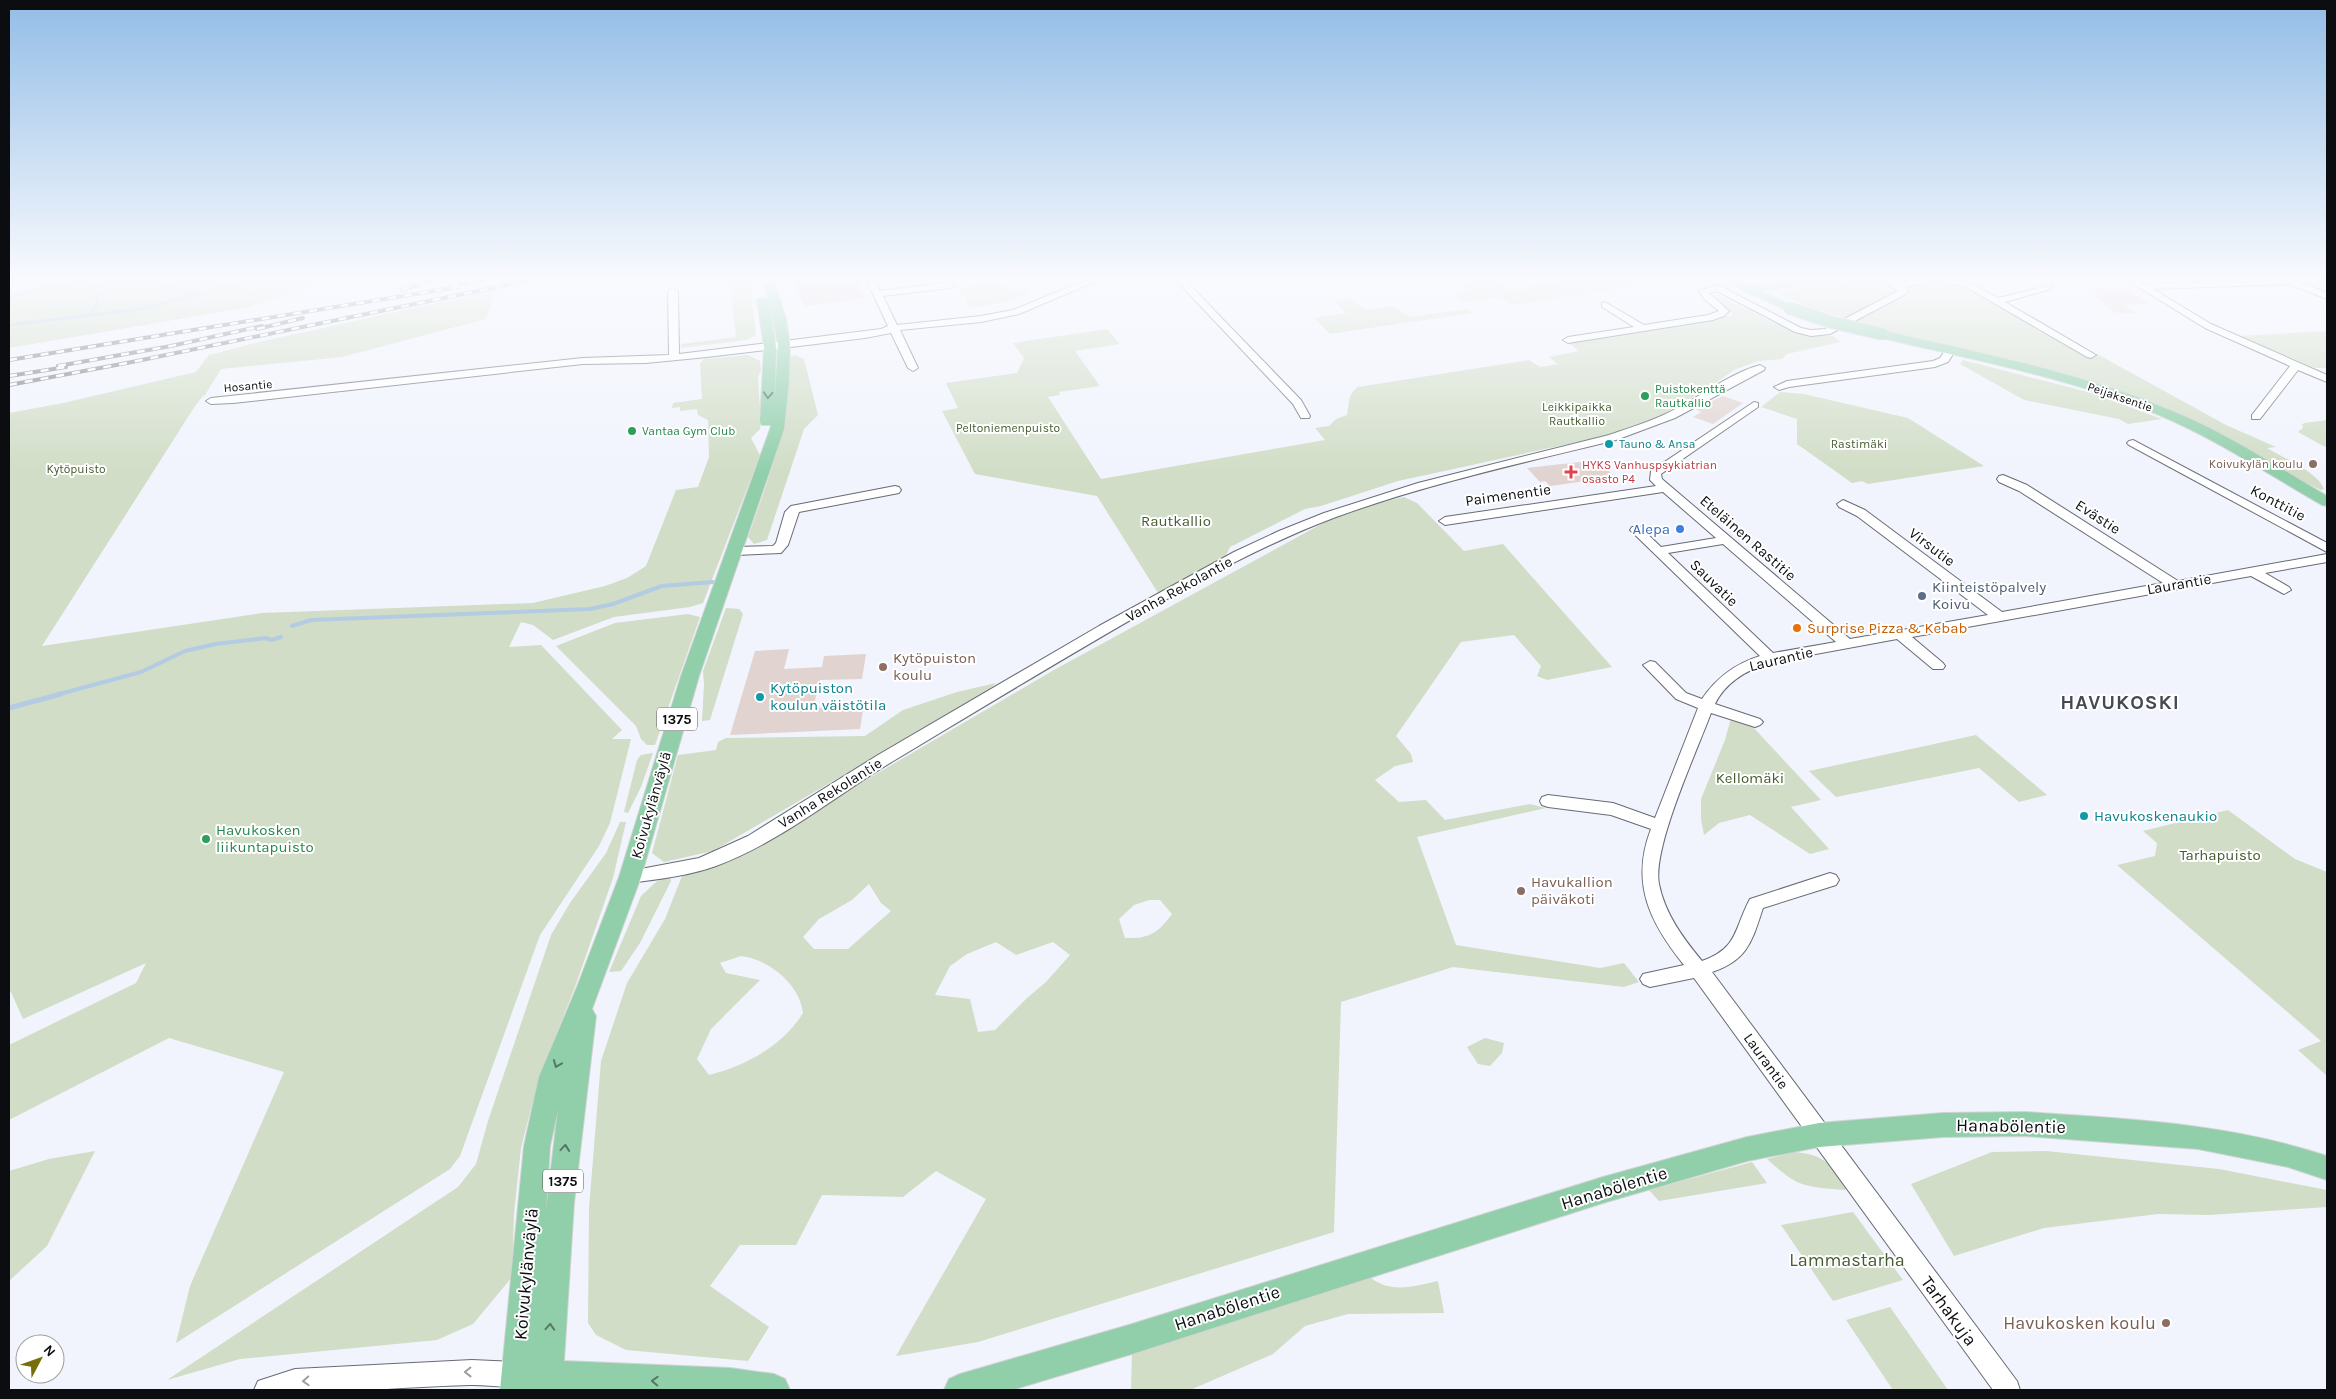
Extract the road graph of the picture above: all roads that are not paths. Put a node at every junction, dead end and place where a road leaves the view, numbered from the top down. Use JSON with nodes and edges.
{"nodes":[{"id":1,"x":674,"y":342,"type":"edge"},
{"id":2,"x":795,"y":342,"type":"edge"},
{"id":3,"x":901,"y":342,"type":"edge"},
{"id":4,"x":1239,"y":342,"type":"edge"},
{"id":5,"x":1915,"y":342,"type":"edge"},
{"id":6,"x":2069,"y":342,"type":"edge"},
{"id":7,"x":2245,"y":342,"type":"edge"},
{"id":8,"x":776,"y":344,"type":"junction"},
{"id":9,"x":2079,"y":348,"type":"junction"},
{"id":10,"x":2067,"y":349,"type":"dead end"},
{"id":11,"x":1950,"y":351,"type":"junction"},
{"id":12,"x":2091,"y":355,"type":"dead end"},
{"id":13,"x":674,"y":357,"type":"junction"},
{"id":14,"x":2296,"y":365,"type":"junction"},
{"id":15,"x":913,"y":368,"type":"dead end"},
{"id":16,"x":1760,"y":368,"type":"dead end"},
{"id":17,"x":2327,"y":379,"type":"edge"},
{"id":18,"x":1779,"y":387,"type":"dead end"},
{"id":19,"x":211,"y":401,"type":"dead end"},
{"id":20,"x":1754,"y":405,"type":"dead end"},
{"id":21,"x":1305,"y":416,"type":"dead end"},
{"id":22,"x":2256,"y":417,"type":"dead end"},
{"id":23,"x":2133,"y":443,"type":"dead end"},
{"id":24,"x":2003,"y":479,"type":"dead end"},
{"id":25,"x":2304,"y":487,"type":"junction"},
{"id":26,"x":1665,"y":488,"type":"junction"},
{"id":27,"x":895,"y":490,"type":"dead end"},
{"id":28,"x":2327,"y":497,"type":"edge"},
{"id":29,"x":2327,"y":502,"type":"edge"},
{"id":30,"x":1843,"y":504,"type":"dead end"},
{"id":31,"x":1445,"y":521,"type":"dead end"},
{"id":32,"x":1636,"y":530,"type":"dead end"},
{"id":33,"x":1725,"y":540,"type":"junction"},
{"id":34,"x":2327,"y":548,"type":"edge"},
{"id":35,"x":736,"y":551,"type":"junction"},
{"id":36,"x":1658,"y":551,"type":"junction"},
{"id":37,"x":2327,"y":558,"type":"edge"},
{"id":38,"x":2252,"y":571,"type":"junction"},
{"id":39,"x":2175,"y":584,"type":"junction"},
{"id":40,"x":2284,"y":590,"type":"dead end"},
{"id":41,"x":2000,"y":618,"type":"junction"},
{"id":42,"x":1902,"y":636,"type":"junction"},
{"id":43,"x":1847,"y":644,"type":"junction"},
{"id":44,"x":1770,"y":658,"type":"junction"},
{"id":45,"x":1650,"y":665,"type":"dead end"},
{"id":46,"x":1938,"y":666,"type":"dead end"},
{"id":47,"x":1706,"y":706,"type":"junction"},
{"id":48,"x":1755,"y":722,"type":"dead end"},
{"id":49,"x":1548,"y":801,"type":"dead end"},
{"id":50,"x":1660,"y":826,"type":"junction"},
{"id":51,"x":630,"y":877,"type":"junction"},
{"id":52,"x":1830,"y":880,"type":"dead end"},
{"id":53,"x":1698,"y":968,"type":"junction"},
{"id":54,"x":1650,"y":980,"type":"dead end"},
{"id":55,"x":589,"y":987,"type":"junction"},
{"id":56,"x":1819,"y":1135,"type":"junction"},
{"id":57,"x":2288,"y":1155,"type":"junction"},
{"id":58,"x":2327,"y":1157,"type":"edge"},
{"id":59,"x":2327,"y":1168,"type":"edge"},
{"id":60,"x":517,"y":1382,"type":"edge"},
{"id":61,"x":547,"y":1383,"type":"edge"},
{"id":62,"x":267,"y":1390,"type":"edge"},
{"id":63,"x":774,"y":1390,"type":"edge"},
{"id":64,"x":960,"y":1390,"type":"edge"},
{"id":65,"x":2008,"y":1390,"type":"edge"}],
"edges":[{"from":1,"to":13,"type":"street"},
{"from":2,"to":8,"type":"street","name":"Hosantie"},
{"from":3,"to":15,"type":"street"},
{"from":4,"to":21,"type":"street"},
{"from":5,"to":11,"type":"main road","name":"Peijaksentie","bridge":true},
{"from":6,"to":9,"type":"street"},
{"from":7,"to":14,"type":"street"},
{"from":8,"to":13,"type":"street","name":"Hosantie"},
{"from":8,"to":35,"type":"main road","name":"Koivukylänväylä","number":"1375"},
{"from":9,"to":10,"type":"street"},
{"from":9,"to":12,"type":"street"},
{"from":11,"to":18,"type":"street"},
{"from":11,"to":25,"type":"main road","name":"Peijaksentie"},
{"from":13,"to":19,"type":"street","name":"Hosantie"},
{"from":14,"to":17,"type":"street"},
{"from":14,"to":22,"type":"street"},
{"from":16,"to":51,"type":"street","name":"Vanha Rekolantie"},
{"from":20,"to":26,"type":"street"},
{"from":23,"to":34,"type":"street","name":"Konttitie"},
{"from":24,"to":39,"type":"street","name":"Evästie"},
{"from":25,"to":28,"type":"main road","name":"Peijaksentie"},
{"from":25,"to":29,"type":"main road","name":"Peijaksentie"},
{"from":26,"to":31,"type":"street","name":"Paimenentie"},
{"from":26,"to":33,"type":"street","name":"Eteläinen Rastitie"},
{"from":27,"to":35,"type":"street"},
{"from":30,"to":41,"type":"street","name":"Virsutie"},
{"from":32,"to":36,"type":"street","name":"Sauvatie"},
{"from":33,"to":36,"type":"street"},
{"from":33,"to":43,"type":"street","name":"Eteläinen Rastitie"},
{"from":35,"to":51,"type":"main road","name":"Koivukylänväylä","number":"1375"},
{"from":36,"to":44,"type":"street","name":"Sauvatie"},
{"from":37,"to":38,"type":"street","name":"Laurantie"},
{"from":38,"to":39,"type":"street","name":"Laurantie"},
{"from":38,"to":40,"type":"street"},
{"from":39,"to":41,"type":"street","name":"Laurantie"},
{"from":41,"to":42,"type":"street","name":"Laurantie"},
{"from":42,"to":43,"type":"street","name":"Laurantie"},
{"from":42,"to":46,"type":"street"},
{"from":43,"to":44,"type":"street","name":"Laurantie"},
{"from":44,"to":47,"type":"street","name":"Laurantie"},
{"from":45,"to":47,"type":"street"},
{"from":47,"to":48,"type":"street"},
{"from":47,"to":50,"type":"street","name":"Laurantie"},
{"from":49,"to":50,"type":"street"},
{"from":50,"to":53,"type":"street","name":"Laurantie"},
{"from":51,"to":55,"type":"main road","name":"Koivukylänväylä","number":"1375"},
{"from":52,"to":53,"type":"street"},
{"from":53,"to":54,"type":"street"},
{"from":53,"to":56,"type":"street","name":"Laurantie"},
{"from":55,"to":60,"type":"main road","name":"Koivukylänväylä","number":"1375","one_way":true},
{"from":61,"to":55,"type":"main road","name":"Koivukylänväylä","number":"1375","one_way":true},
{"from":56,"to":57,"type":"main road","name":"Hanabölentie"},
{"from":56,"to":64,"type":"main road","name":"Hanabölentie"},
{"from":56,"to":65,"type":"street","name":"Tarhakuja"},
{"from":57,"to":58,"type":"main road","name":"Hanabölentie"},
{"from":57,"to":59,"type":"main road","name":"Hanabölentie"},
{"from":60,"to":61,"type":"main road"},
{"from":60,"to":62,"type":"street","one_way":true},
{"from":63,"to":61,"type":"main road","one_way":true}]}
